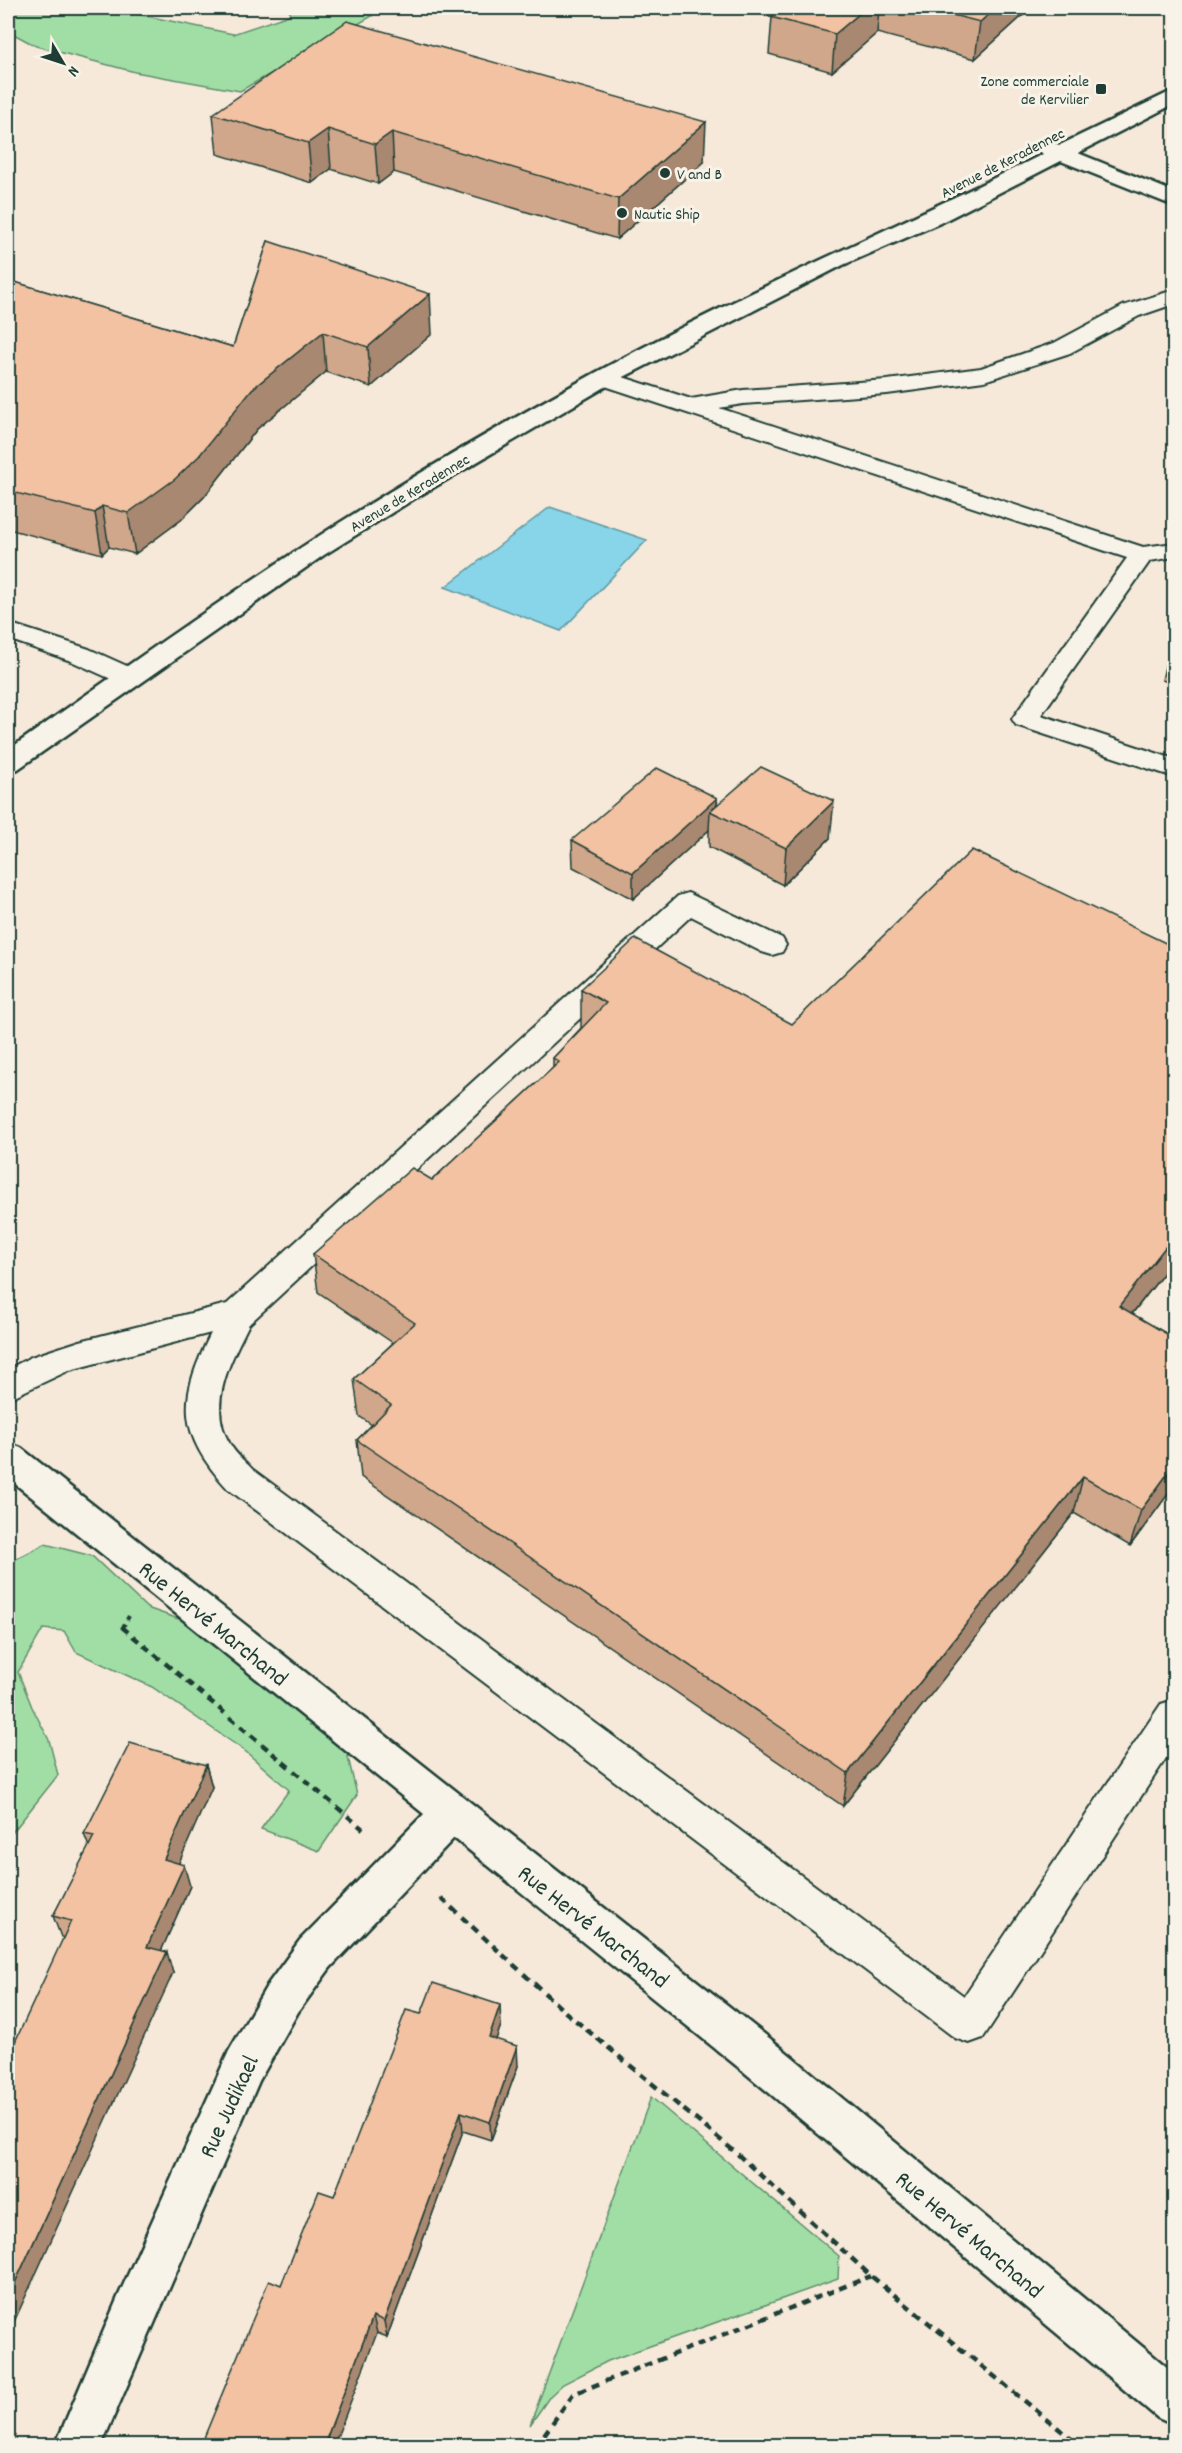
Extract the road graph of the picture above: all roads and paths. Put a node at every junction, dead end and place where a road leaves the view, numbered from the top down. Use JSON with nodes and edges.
{"nodes":[{"id":1,"x":1171,"y":86,"type":"edge"},
{"id":2,"x":1038,"y":143,"type":"junction"},
{"id":3,"x":1059,"y":153,"type":"junction"},
{"id":4,"x":1174,"y":200,"type":"edge"},
{"id":5,"x":835,"y":260,"type":"junction"},
{"id":6,"x":1174,"y":297,"type":"edge"},
{"id":7,"x":604,"y":378,"type":"junction"},
{"id":8,"x":690,"y":406,"type":"junction"},
{"id":9,"x":1174,"y":550,"type":"edge"},
{"id":10,"x":1142,"y":555,"type":"junction"},
{"id":11,"x":8,"y":631,"type":"edge"},
{"id":12,"x":129,"y":677,"type":"junction"},
{"id":13,"x":8,"y":764,"type":"edge"},
{"id":14,"x":1174,"y":768,"type":"edge"},
{"id":15,"x":772,"y":945,"type":"dead end"},
{"id":16,"x":237,"y":1315,"type":"junction"},
{"id":17,"x":8,"y":1386,"type":"edge"},
{"id":18,"x":8,"y":1458,"type":"edge"},
{"id":19,"x":130,"y":1613,"type":"dead end"},
{"id":20,"x":1174,"y":1716,"type":"edge"},
{"id":21,"x":451,"y":1813,"type":"junction"},
{"id":22,"x":403,"y":1863,"type":"junction"},
{"id":23,"x":871,"y":2276,"type":"junction"},
{"id":24,"x":1174,"y":2402,"type":"edge"},
{"id":25,"x":78,"y":2445,"type":"edge"},
{"id":26,"x":536,"y":2445,"type":"edge"},
{"id":27,"x":1080,"y":2445,"type":"edge"}],
"edges":[{"from":1,"to":2,"type":"street","name":"Avenue de Keradennec"},
{"from":1,"to":3,"type":"street","name":"Avenue de Keradennec"},
{"from":2,"to":3,"type":"street"},
{"from":2,"to":5,"type":"street","name":"Avenue de Keradennec"},
{"from":3,"to":4,"type":"street"},
{"from":3,"to":5,"type":"street","name":"Avenue de Keradennec"},
{"from":5,"to":7,"type":"street","name":"Avenue de Keradennec"},
{"from":6,"to":8,"type":"lane"},
{"from":7,"to":8,"type":"lane"},
{"from":7,"to":12,"type":"street","name":"Avenue de Keradennec"},
{"from":8,"to":10,"type":"lane"},
{"from":9,"to":10,"type":"lane"},
{"from":10,"to":14,"type":"lane"},
{"from":11,"to":12,"type":"lane"},
{"from":12,"to":13,"type":"street","name":"Avenue de Keradennec"},
{"from":15,"to":16,"type":"lane"},
{"from":16,"to":17,"type":"lane"},
{"from":16,"to":20,"type":"lane"},
{"from":18,"to":21,"type":"street","name":"Rue Hervé Marchand"},
{"from":19,"to":22,"type":"path"},
{"from":21,"to":22,"type":"street","name":"Rue Judikael"},
{"from":21,"to":24,"type":"street","name":"Rue Hervé Marchand"},
{"from":22,"to":23,"type":"path"},
{"from":22,"to":25,"type":"street","name":"Rue Judikael"},
{"from":23,"to":26,"type":"path"},
{"from":23,"to":27,"type":"path"}]}
